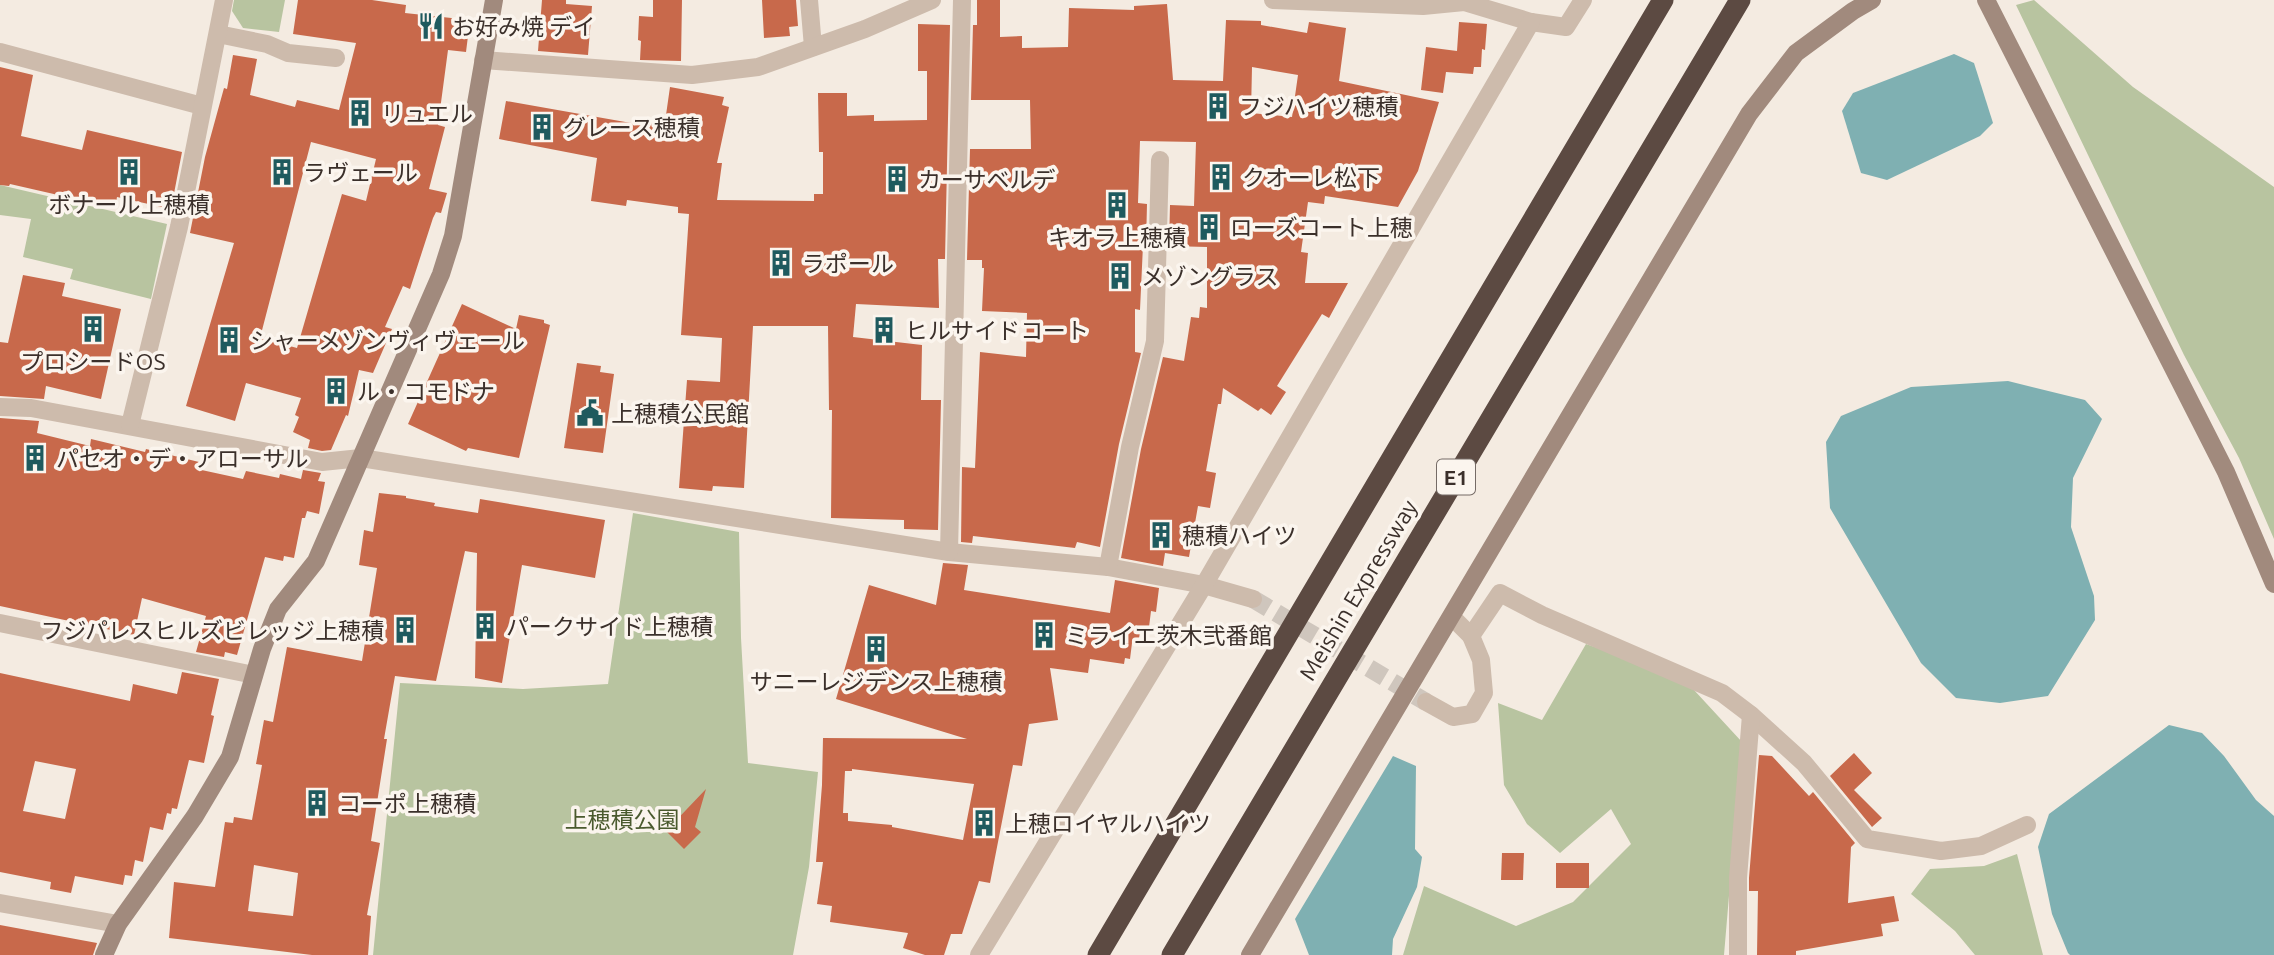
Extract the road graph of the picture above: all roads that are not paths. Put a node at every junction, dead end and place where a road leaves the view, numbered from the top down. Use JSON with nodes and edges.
{"nodes":[{"id":1,"x":224,"y":0,"type":"edge"},
{"id":2,"x":494,"y":0,"type":"edge"},
{"id":3,"x":809,"y":0,"type":"edge"},
{"id":4,"x":932,"y":0,"type":"edge"},
{"id":5,"x":962,"y":0,"type":"edge"},
{"id":6,"x":1273,"y":0,"type":"edge"},
{"id":7,"x":1583,"y":0,"type":"edge"},
{"id":8,"x":1663,"y":0,"type":"edge"},
{"id":9,"x":1740,"y":0,"type":"edge"},
{"id":10,"x":1872,"y":0,"type":"edge"},
{"id":11,"x":1986,"y":0,"type":"edge"},
{"id":12,"x":1531,"y":22,"type":"junction"},
{"id":13,"x":218,"y":34,"type":"junction"},
{"id":14,"x":813,"y":47,"type":"junction"},
{"id":15,"x":0,"y":52,"type":"edge"},
{"id":16,"x":336,"y":58,"type":"dead end"},
{"id":17,"x":483,"y":60,"type":"junction"},
{"id":18,"x":202,"y":106,"type":"junction"},
{"id":19,"x":1160,"y":160,"type":"dead end"},
{"id":20,"x":0,"y":407,"type":"edge"},
{"id":21,"x":130,"y":425,"type":"junction"},
{"id":22,"x":361,"y":458,"type":"junction"},
{"id":23,"x":949,"y":552,"type":"junction"},
{"id":24,"x":1108,"y":567,"type":"junction"},
{"id":25,"x":2274,"y":584,"type":"edge"},
{"id":26,"x":1205,"y":585,"type":"junction"},
{"id":27,"x":1253,"y":599,"type":"tunnel mouth"},
{"id":28,"x":1452,"y":617,"type":"junction"},
{"id":29,"x":0,"y":623,"type":"edge"},
{"id":30,"x":1471,"y":636,"type":"junction"},
{"id":31,"x":254,"y":675,"type":"junction"},
{"id":32,"x":1426,"y":702,"type":"tunnel mouth"},
{"id":33,"x":1751,"y":715,"type":"junction"},
{"id":34,"x":2027,"y":825,"type":"dead end"},
{"id":35,"x":0,"y":903,"type":"edge"},
{"id":36,"x":118,"y":923,"type":"junction"},
{"id":37,"x":104,"y":955,"type":"edge"},
{"id":38,"x":979,"y":955,"type":"edge"},
{"id":39,"x":1098,"y":955,"type":"edge"},
{"id":40,"x":1172,"y":955,"type":"edge"},
{"id":41,"x":1250,"y":955,"type":"edge"},
{"id":42,"x":1738,"y":955,"type":"edge"}],
"edges":[{"from":1,"to":13,"type":"street"},
{"from":2,"to":17,"type":"street"},
{"from":3,"to":14,"type":"street"},
{"from":4,"to":14,"type":"street"},
{"from":5,"to":23,"type":"street"},
{"from":6,"to":12,"type":"street"},
{"from":7,"to":12,"type":"street"},
{"from":8,"to":39,"type":"highway","name":"Meishin Expressway"},
{"from":9,"to":40,"type":"highway","name":"Meishin Expressway","number":"E1"},
{"from":10,"to":28,"type":"street"},
{"from":11,"to":25,"type":"street"},
{"from":12,"to":26,"type":"street"},
{"from":13,"to":16,"type":"street"},
{"from":13,"to":18,"type":"street"},
{"from":14,"to":17,"type":"street"},
{"from":15,"to":18,"type":"street"},
{"from":17,"to":22,"type":"street"},
{"from":18,"to":21,"type":"street"},
{"from":19,"to":24,"type":"street"},
{"from":20,"to":21,"type":"street"},
{"from":21,"to":22,"type":"street"},
{"from":22,"to":23,"type":"street"},
{"from":22,"to":31,"type":"street"},
{"from":23,"to":24,"type":"street"},
{"from":24,"to":26,"type":"street"},
{"from":26,"to":27,"type":"street"},
{"from":26,"to":38,"type":"street"},
{"from":28,"to":30,"type":"street"},
{"from":28,"to":41,"type":"street"},
{"from":29,"to":31,"type":"street"},
{"from":30,"to":32,"type":"street"},
{"from":30,"to":33,"type":"street"},
{"from":31,"to":36,"type":"street"},
{"from":33,"to":34,"type":"street"},
{"from":33,"to":42,"type":"street"},
{"from":35,"to":36,"type":"street"},
{"from":36,"to":37,"type":"street"}]}
